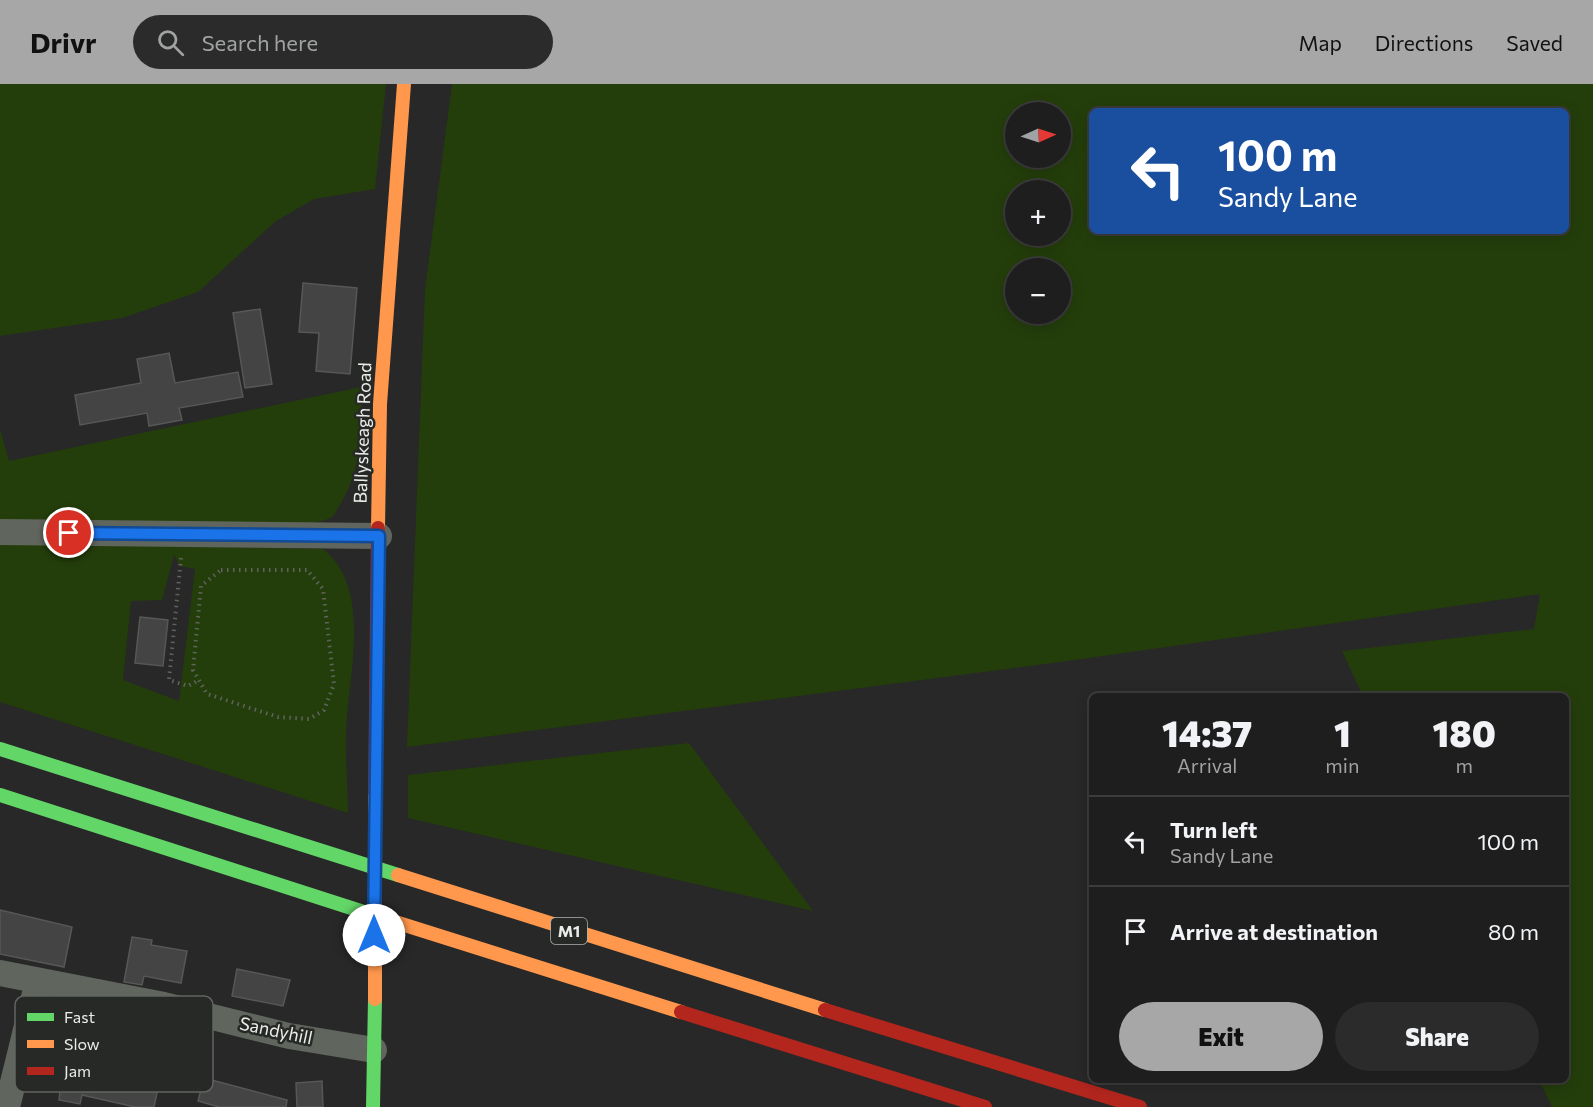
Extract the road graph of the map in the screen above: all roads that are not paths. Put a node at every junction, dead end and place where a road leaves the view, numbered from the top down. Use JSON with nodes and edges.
{"nodes":[{"id":1,"x":405,"y":84,"type":"edge"},
{"id":2,"x":0,"y":532,"type":"edge"},
{"id":3,"x":379,"y":536,"type":"junction"},
{"id":4,"x":0,"y":749,"type":"edge"},
{"id":5,"x":0,"y":795,"type":"edge"},
{"id":6,"x":0,"y":973,"type":"edge"},
{"id":7,"x":38,"y":981,"type":"junction"},
{"id":8,"x":34,"y":996,"type":"edge"},
{"id":9,"x":117,"y":996,"type":"edge"},
{"id":10,"x":213,"y":1017,"type":"edge"},
{"id":11,"x":374,"y":1050,"type":"junction"},
{"id":12,"x":15,"y":1074,"type":"edge"},
{"id":13,"x":7,"y":1107,"type":"edge"},
{"id":14,"x":372,"y":1107,"type":"edge"},
{"id":15,"x":985,"y":1107,"type":"edge"},
{"id":16,"x":1140,"y":1107,"type":"edge"}],
"edges":[{"from":1,"to":3,"type":"main road","name":"Ballyskeagh Road"},
{"from":2,"to":3,"type":"street"},
{"from":3,"to":11,"type":"main road","name":"Ballyskeagh Road","bridge":true},
{"from":4,"to":16,"type":"main road","number":"M1"},
{"from":5,"to":15,"type":"main road","number":"M1"},
{"from":6,"to":7,"type":"street","name":"Sandyhill"},
{"from":7,"to":8,"type":"street"},
{"from":7,"to":9,"type":"street","name":"Sandyhill"},
{"from":10,"to":11,"type":"street","name":"Sandyhill"},
{"from":11,"to":14,"type":"main road","name":"Ballyskeagh Road"},
{"from":12,"to":13,"type":"street"}]}
